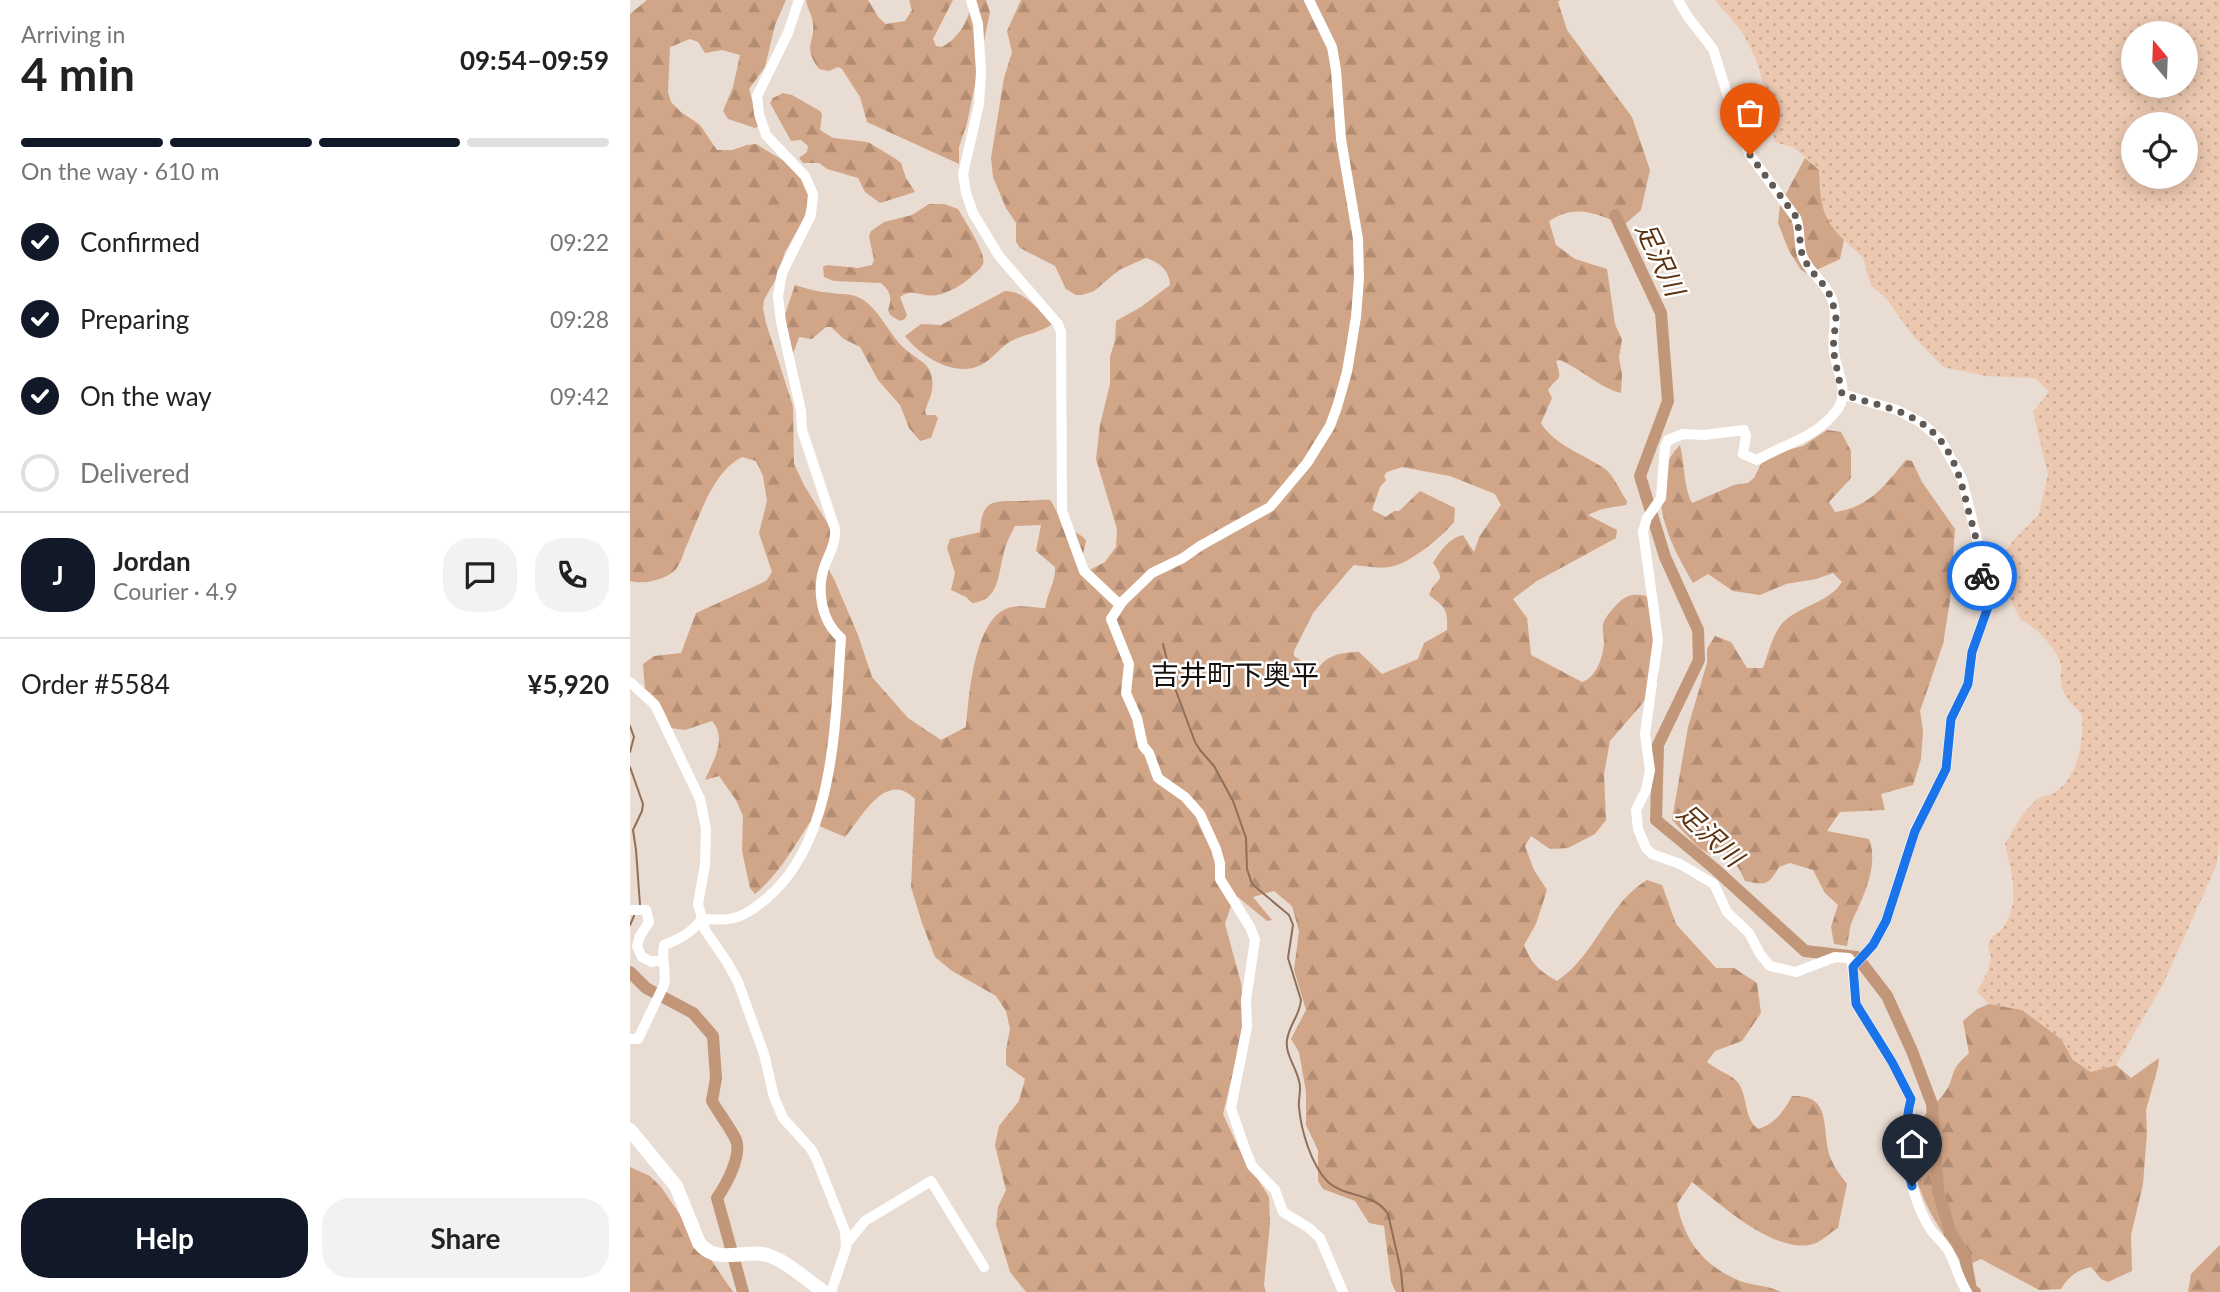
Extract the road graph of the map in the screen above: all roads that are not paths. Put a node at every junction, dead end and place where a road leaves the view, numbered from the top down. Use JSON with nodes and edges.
{"nodes":[{"id":1,"x":799,"y":0,"type":"edge"},
{"id":2,"x":971,"y":0,"type":"edge"},
{"id":3,"x":1309,"y":0,"type":"edge"},
{"id":4,"x":1678,"y":0,"type":"edge"},
{"id":5,"x":1842,"y":394,"type":"junction"},
{"id":6,"x":1120,"y":605,"type":"junction"},
{"id":7,"x":630,"y":682,"type":"edge"},
{"id":8,"x":630,"y":910,"type":"edge"},
{"id":9,"x":702,"y":919,"type":"junction"},
{"id":10,"x":661,"y":960,"type":"junction"},
{"id":11,"x":1853,"y":967,"type":"junction"},
{"id":12,"x":630,"y":1039,"type":"edge"},
{"id":13,"x":630,"y":1130,"type":"edge"},
{"id":14,"x":846,"y":1244,"type":"junction"},
{"id":15,"x":984,"y":1267,"type":"dead end"},
{"id":16,"x":824,"y":1292,"type":"edge"},
{"id":17,"x":831,"y":1292,"type":"edge"},
{"id":18,"x":1343,"y":1292,"type":"edge"},
{"id":19,"x":1967,"y":1292,"type":"edge"}],
"edges":[{"from":1,"to":9,"type":"street"},
{"from":2,"to":6,"type":"street"},
{"from":3,"to":6,"type":"street"},
{"from":4,"to":5,"type":"street"},
{"from":5,"to":11,"type":"street"},
{"from":5,"to":11,"type":"street"},
{"from":6,"to":18,"type":"street"},
{"from":7,"to":9,"type":"street"},
{"from":8,"to":10,"type":"street"},
{"from":9,"to":10,"type":"street"},
{"from":9,"to":14,"type":"street"},
{"from":10,"to":12,"type":"street"},
{"from":11,"to":19,"type":"street"},
{"from":13,"to":16,"type":"main road"},
{"from":14,"to":15,"type":"street"},
{"from":14,"to":17,"type":"street"}]}
